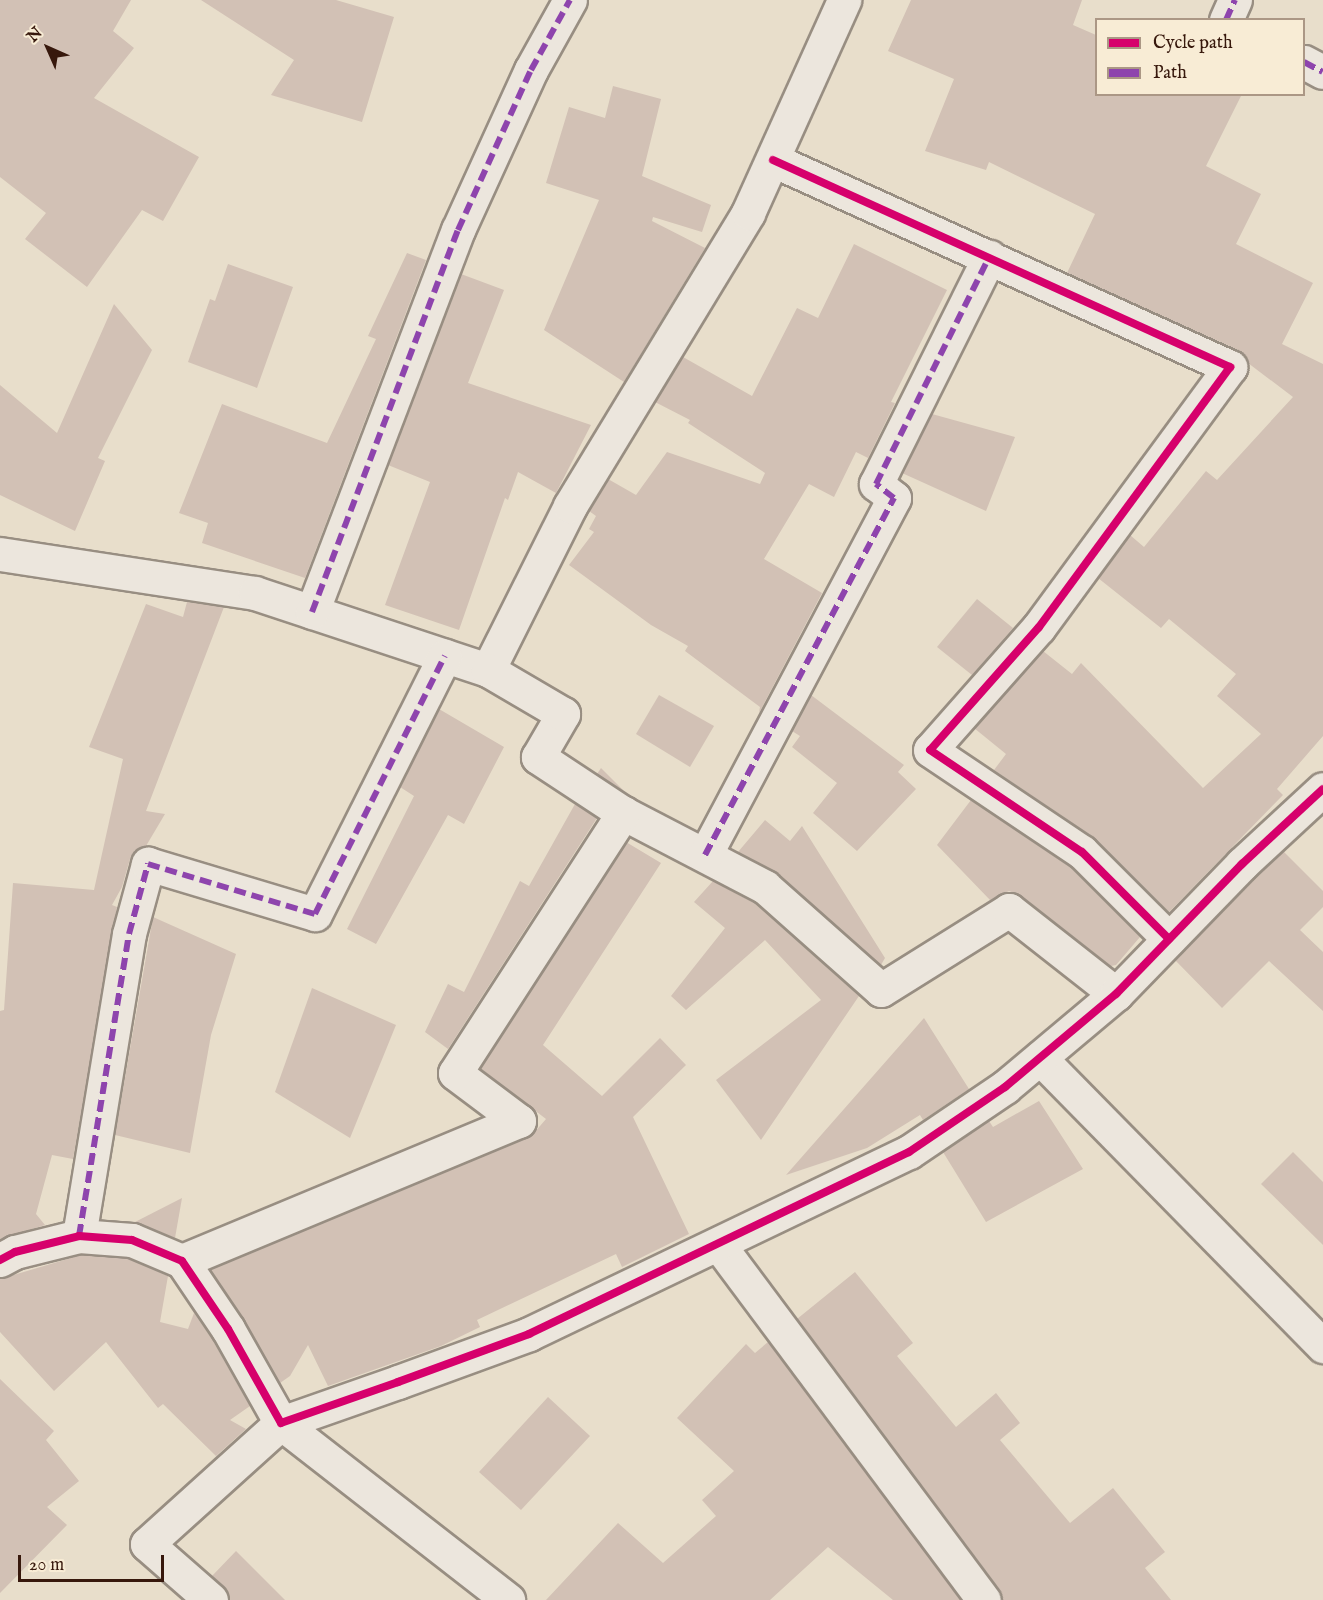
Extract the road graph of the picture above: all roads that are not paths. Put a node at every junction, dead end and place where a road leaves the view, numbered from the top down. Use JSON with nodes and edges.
{"nodes":[{"id":1,"x":570,"y":0,"type":"edge"},
{"id":2,"x":844,"y":0,"type":"edge"},
{"id":3,"x":1235,"y":0,"type":"edge"},
{"id":4,"x":1227,"y":18,"type":"edge"},
{"id":5,"x":1305,"y":63,"type":"edge"},
{"id":6,"x":1323,"y":72,"type":"edge"},
{"id":7,"x":773,"y":160,"type":"junction"},
{"id":8,"x":989,"y":257,"type":"junction"},
{"id":9,"x":0,"y":554,"type":"edge"},
{"id":10,"x":312,"y":612,"type":"junction"},
{"id":11,"x":445,"y":656,"type":"junction"},
{"id":12,"x":488,"y":670,"type":"junction"},
{"id":13,"x":1323,"y":789,"type":"edge"},
{"id":14,"x":623,"y":813,"type":"junction"},
{"id":15,"x":705,"y":855,"type":"junction"},
{"id":16,"x":1169,"y":939,"type":"junction"},
{"id":17,"x":1116,"y":994,"type":"junction"},
{"id":18,"x":1040,"y":1058,"type":"junction"},
{"id":19,"x":79,"y":1236,"type":"junction"},
{"id":20,"x":719,"y":1245,"type":"junction"},
{"id":21,"x":0,"y":1260,"type":"edge"},
{"id":22,"x":182,"y":1261,"type":"junction"},
{"id":23,"x":1323,"y":1346,"type":"edge"},
{"id":24,"x":281,"y":1423,"type":"junction"},
{"id":25,"x":211,"y":1600,"type":"edge"},
{"id":26,"x":508,"y":1600,"type":"edge"},
{"id":27,"x":984,"y":1600,"type":"edge"}],
"edges":[{"from":1,"to":10,"type":"street"},
{"from":2,"to":7,"type":"street"},
{"from":3,"to":4,"type":"street"},
{"from":5,"to":6,"type":"street"},
{"from":7,"to":8,"type":"street"},
{"from":7,"to":12,"type":"street"},
{"from":8,"to":15,"type":"street"},
{"from":8,"to":16,"type":"street"},
{"from":9,"to":10,"type":"street"},
{"from":10,"to":11,"type":"street"},
{"from":11,"to":12,"type":"street"},
{"from":11,"to":19,"type":"street"},
{"from":12,"to":14,"type":"street"},
{"from":13,"to":16,"type":"street"},
{"from":14,"to":15,"type":"street"},
{"from":14,"to":22,"type":"street"},
{"from":15,"to":17,"type":"street"},
{"from":16,"to":17,"type":"street"},
{"from":17,"to":18,"type":"street"},
{"from":18,"to":20,"type":"street"},
{"from":18,"to":23,"type":"street"},
{"from":19,"to":21,"type":"street"},
{"from":19,"to":22,"type":"street"},
{"from":20,"to":24,"type":"street"},
{"from":20,"to":27,"type":"street"},
{"from":22,"to":24,"type":"street"},
{"from":24,"to":25,"type":"street"},
{"from":24,"to":26,"type":"street"}]}
